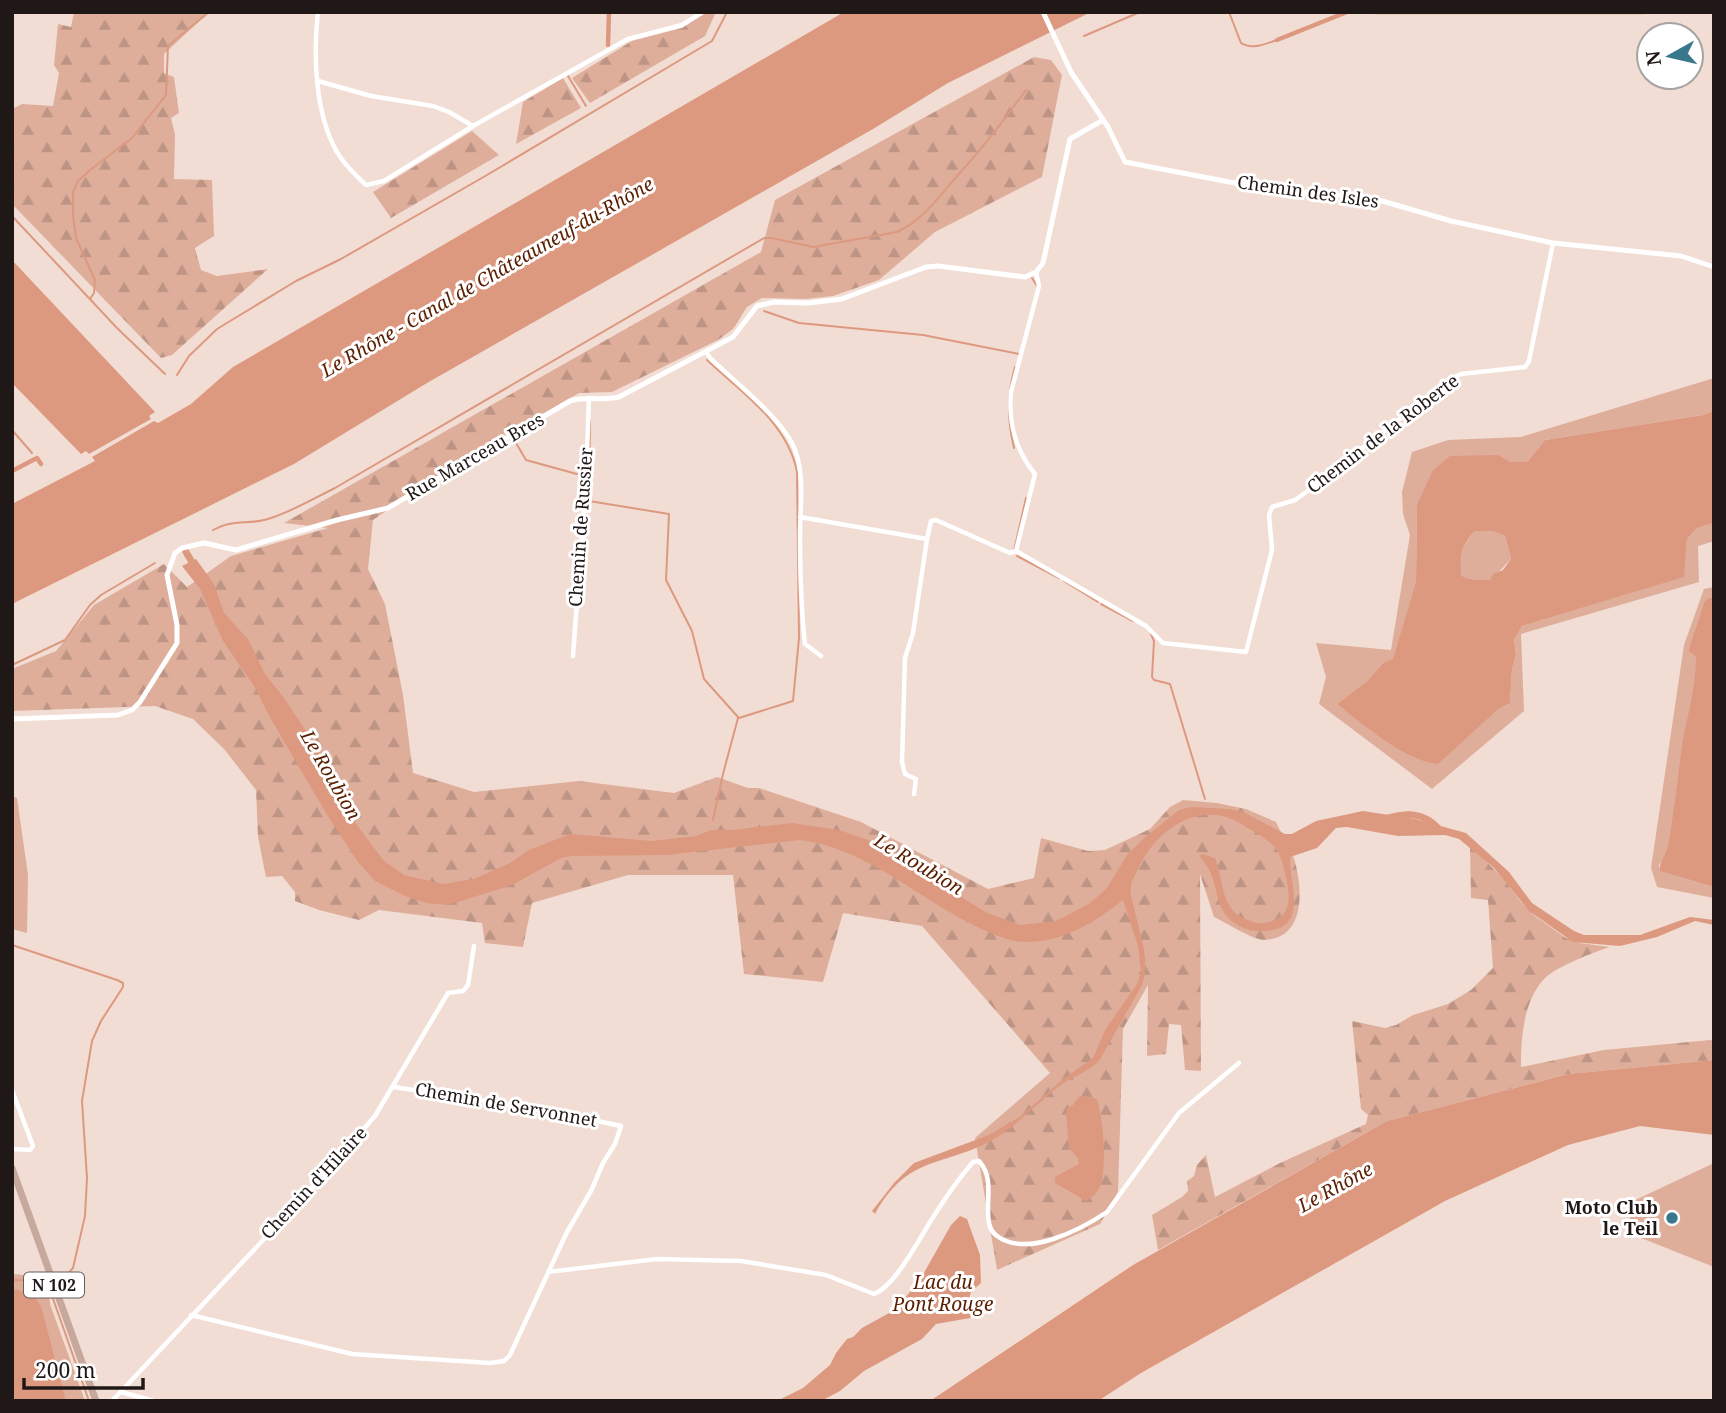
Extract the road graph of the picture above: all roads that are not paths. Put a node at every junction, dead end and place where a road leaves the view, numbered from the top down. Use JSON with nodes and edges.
{"nodes":[{"id":1,"x":318,"y":12,"type":"edge"},
{"id":2,"x":703,"y":12,"type":"edge"},
{"id":3,"x":1043,"y":12,"type":"edge"},
{"id":4,"x":318,"y":81,"type":"junction"},
{"id":5,"x":1103,"y":120,"type":"junction"},
{"id":6,"x":473,"y":126,"type":"junction"},
{"id":7,"x":1553,"y":243,"type":"junction"},
{"id":8,"x":1714,"y":267,"type":"edge"},
{"id":9,"x":1036,"y":272,"type":"junction"},
{"id":10,"x":706,"y":352,"type":"junction"},
{"id":11,"x":589,"y":398,"type":"junction"},
{"id":12,"x":800,"y":517,"type":"junction"},
{"id":13,"x":927,"y":539,"type":"junction"},
{"id":14,"x":1014,"y":552,"type":"junction"},
{"id":15,"x":573,"y":656,"type":"dead end"},
{"id":16,"x":821,"y":656,"type":"dead end"},
{"id":17,"x":12,"y":719,"type":"edge"},
{"id":18,"x":914,"y":794,"type":"dead end"},
{"id":19,"x":474,"y":946,"type":"dead end"},
{"id":20,"x":1239,"y":1063,"type":"dead end"},
{"id":21,"x":394,"y":1087,"type":"junction"},
{"id":22,"x":12,"y":1090,"type":"edge"},
{"id":23,"x":12,"y":1150,"type":"edge"},
{"id":24,"x":12,"y":1168,"type":"edge"},
{"id":25,"x":548,"y":1272,"type":"junction"},
{"id":26,"x":191,"y":1315,"type":"junction"},
{"id":27,"x":121,"y":1392,"type":"junction"},
{"id":28,"x":96,"y":1401,"type":"edge"},
{"id":29,"x":112,"y":1401,"type":"edge"},
{"id":30,"x":154,"y":1401,"type":"edge"}],
"edges":[{"from":1,"to":4,"type":"street"},
{"from":2,"to":6,"type":"street"},
{"from":3,"to":5,"type":"street","name":"Chemin des Isles"},
{"from":4,"to":6,"type":"street"},
{"from":4,"to":6,"type":"street"},
{"from":5,"to":7,"type":"street","name":"Chemin des Isles"},
{"from":5,"to":9,"type":"street"},
{"from":7,"to":8,"type":"street","name":"Chemin des Isles"},
{"from":7,"to":14,"type":"street","name":"Chemin de la Roberte"},
{"from":9,"to":10,"type":"street","name":"Rue Marceau Bres"},
{"from":9,"to":14,"type":"street"},
{"from":10,"to":11,"type":"street","name":"Rue Marceau Bres"},
{"from":10,"to":12,"type":"street"},
{"from":11,"to":15,"type":"street","name":"Chemin de Russier"},
{"from":11,"to":17,"type":"street","name":"Rue Marceau Bres"},
{"from":12,"to":13,"type":"street"},
{"from":12,"to":16,"type":"street"},
{"from":13,"to":14,"type":"street"},
{"from":13,"to":18,"type":"street"},
{"from":19,"to":21,"type":"street","name":"Chemin d'Hilaire"},
{"from":20,"to":25,"type":"street"},
{"from":21,"to":25,"type":"street","name":"Chemin de Servonnet"},
{"from":21,"to":26,"type":"street","name":"Chemin d'Hilaire"},
{"from":22,"to":23,"type":"street"},
{"from":24,"to":28,"type":"main road","number":"N 102"},
{"from":25,"to":26,"type":"street"},
{"from":26,"to":27,"type":"street","name":"Chemin d'Hilaire"},
{"from":27,"to":29,"type":"street","name":"Chemin d'Hilaire"},
{"from":27,"to":30,"type":"street"}]}
